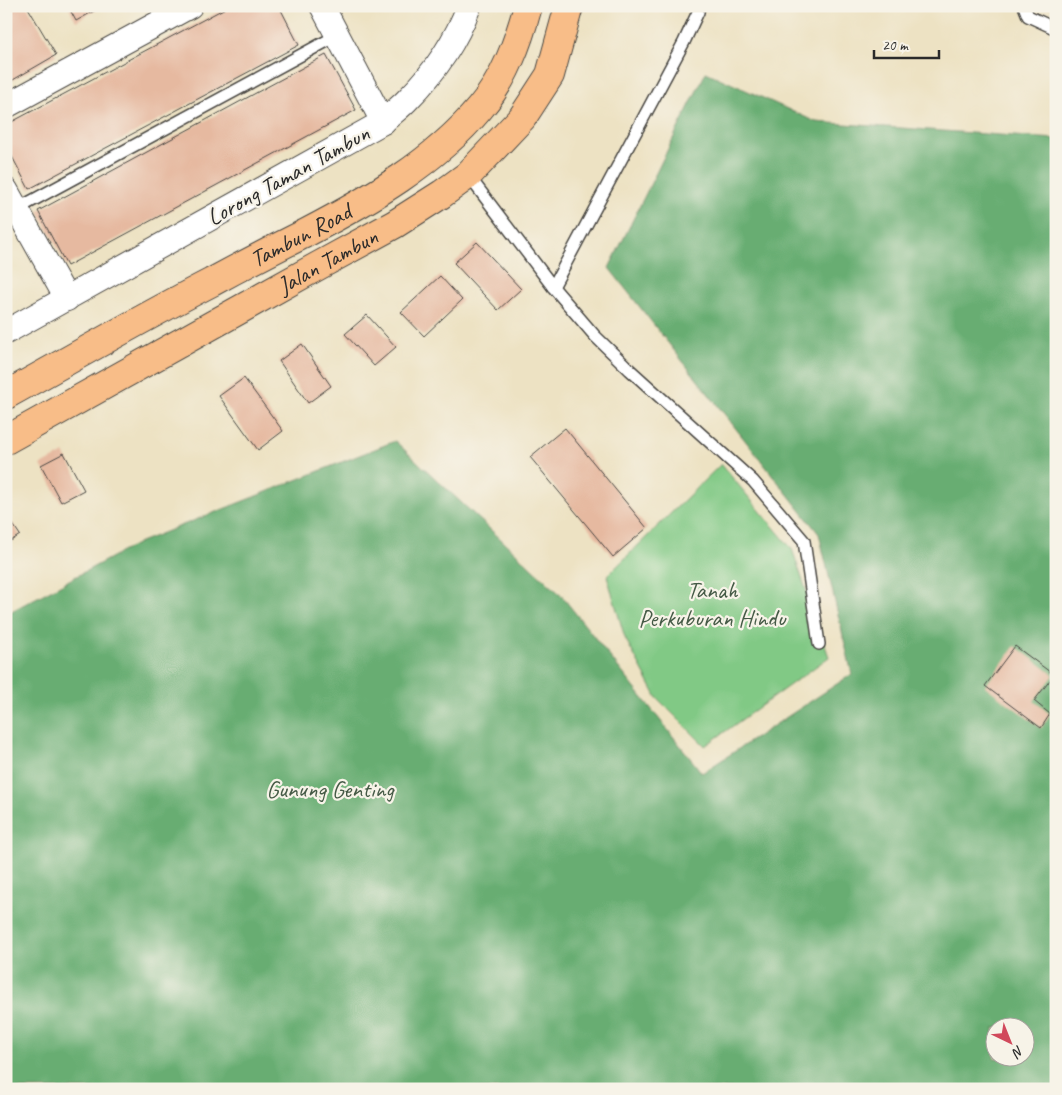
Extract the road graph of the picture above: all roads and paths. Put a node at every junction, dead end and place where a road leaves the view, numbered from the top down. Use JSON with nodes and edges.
{"nodes":[{"id":1,"x":190,"y":6,"type":"edge"},
{"id":2,"x":322,"y":6,"type":"edge"},
{"id":3,"x":469,"y":6,"type":"edge"},
{"id":4,"x":569,"y":6,"type":"edge"},
{"id":5,"x":699,"y":6,"type":"edge"},
{"id":6,"x":1024,"y":6,"type":"edge"},
{"id":7,"x":528,"y":7,"type":"edge"},
{"id":8,"x":1056,"y":29,"type":"edge"},
{"id":9,"x":338,"y":35,"type":"junction"},
{"id":10,"x":6,"y":106,"type":"edge"},
{"id":11,"x":383,"y":122,"type":"junction"},
{"id":12,"x":468,"y":175,"type":"junction"},
{"id":13,"x":12,"y":200,"type":"edge"},
{"id":14,"x":553,"y":287,"type":"junction"},
{"id":15,"x":67,"y":299,"type":"junction"},
{"id":16,"x":6,"y":332,"type":"edge"},
{"id":17,"x":6,"y":395,"type":"edge"},
{"id":18,"x":6,"y":440,"type":"edge"},
{"id":19,"x":819,"y":644,"type":"dead end"}],
"edges":[{"from":1,"to":10,"type":"street"},
{"from":2,"to":9,"type":"street"},
{"from":3,"to":11,"type":"street","name":"Lorong Taman Tambun"},
{"from":4,"to":12,"type":"main road","name":"Jalan Tambun"},
{"from":5,"to":14,"type":"lane"},
{"from":6,"to":8,"type":"lane"},
{"from":7,"to":17,"type":"main road","name":"Tambun Road"},
{"from":9,"to":11,"type":"street"},
{"from":9,"to":13,"type":"lane"},
{"from":11,"to":15,"type":"street","name":"Lorong Taman Tambun"},
{"from":12,"to":14,"type":"lane"},
{"from":12,"to":18,"type":"main road","name":"Jalan Tambun"},
{"from":13,"to":15,"type":"street"},
{"from":14,"to":19,"type":"lane"},
{"from":15,"to":16,"type":"street","name":"Lorong Taman Tambun"}]}
